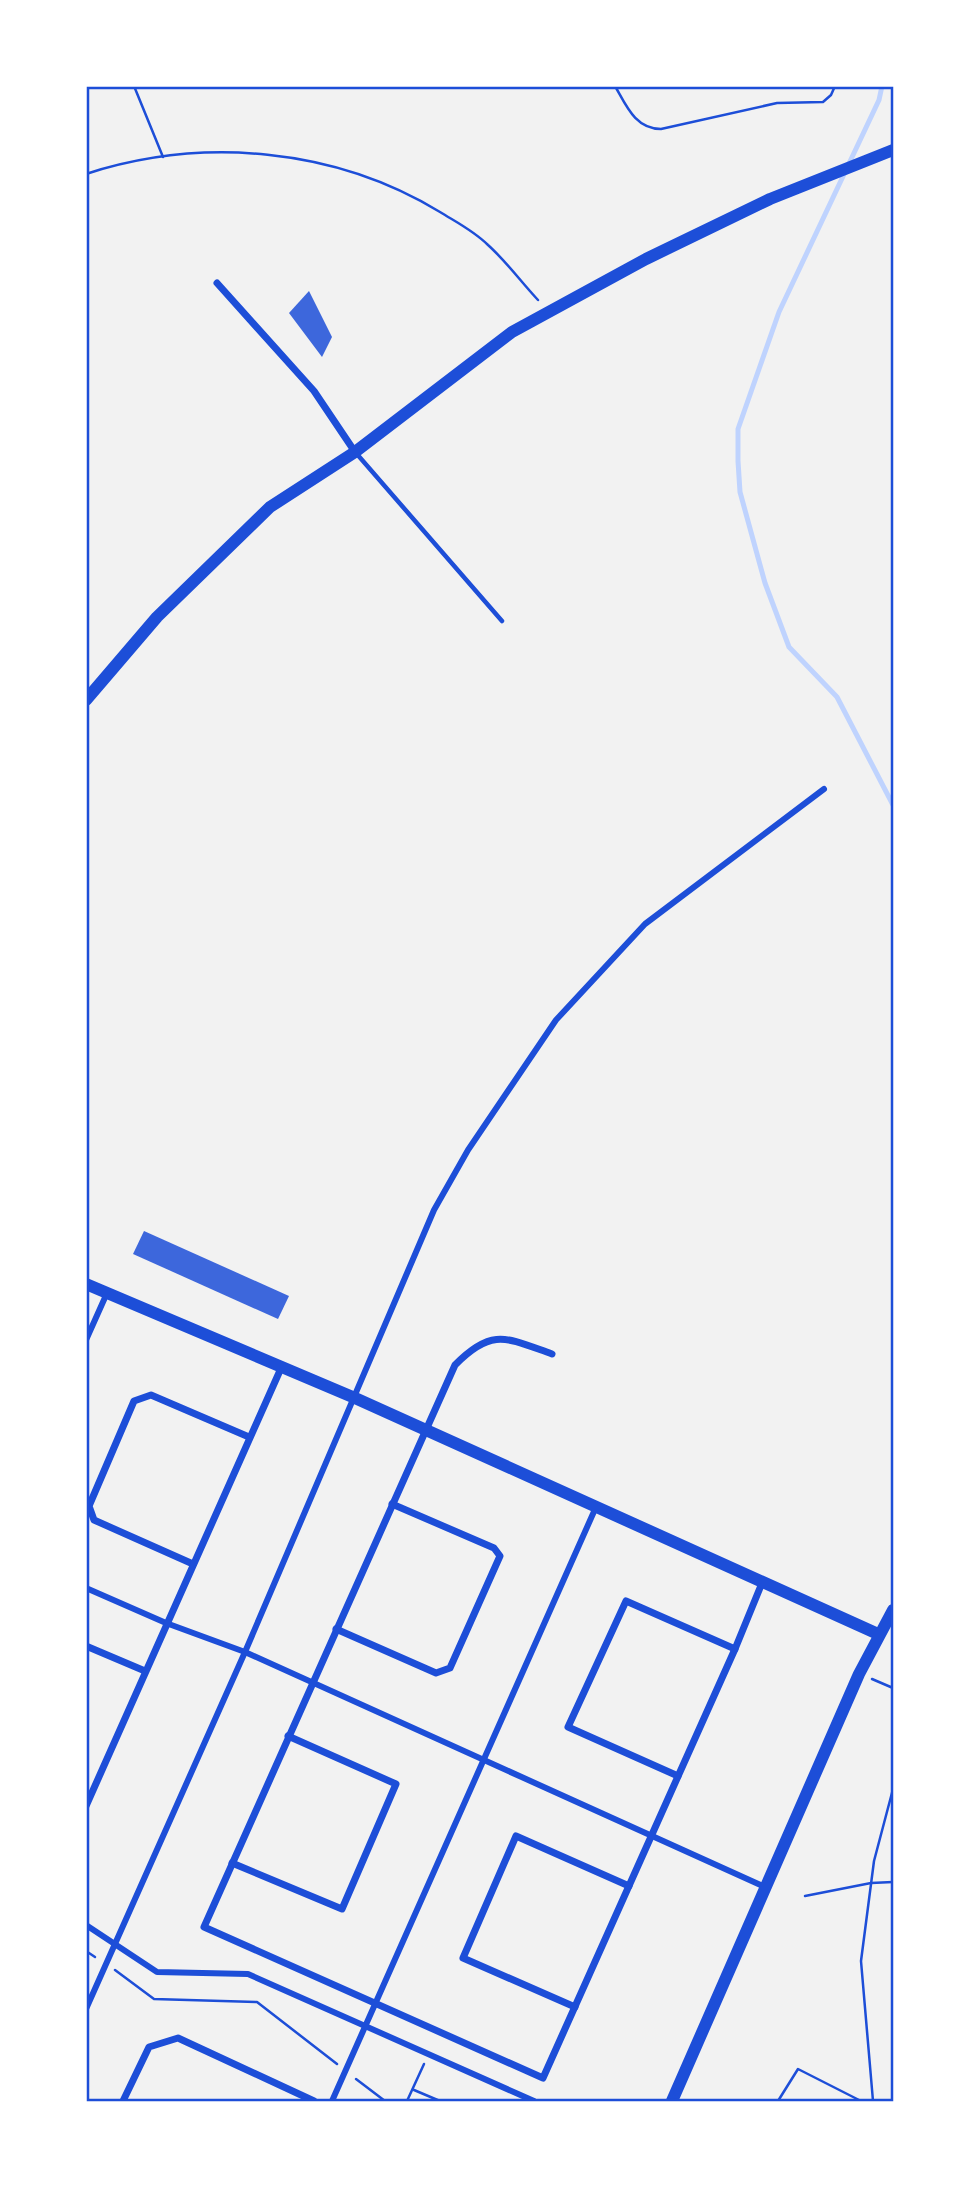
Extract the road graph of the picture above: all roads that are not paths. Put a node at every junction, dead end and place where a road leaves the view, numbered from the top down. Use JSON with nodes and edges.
{"nodes":[{"id":1,"x":893,"y":150,"type":"edge"},
{"id":2,"x":217,"y":283,"type":"dead end"},
{"id":3,"x":355,"y":452,"type":"junction"},
{"id":4,"x":502,"y":621,"type":"dead end"},
{"id":5,"x":86,"y":700,"type":"edge"},
{"id":6,"x":824,"y":789,"type":"dead end"},
{"id":7,"x":86,"y":1284,"type":"edge"},
{"id":8,"x":107,"y":1293,"type":"junction"},
{"id":9,"x":86,"y":1340,"type":"edge"},
{"id":10,"x":552,"y":1354,"type":"dead end"},
{"id":11,"x":282,"y":1366,"type":"junction"},
{"id":12,"x":355,"y":1398,"type":"junction"},
{"id":13,"x":424,"y":1429,"type":"junction"},
{"id":14,"x":249,"y":1437,"type":"junction"},
{"id":15,"x":391,"y":1504,"type":"junction"},
{"id":16,"x":596,"y":1507,"type":"junction"},
{"id":17,"x":193,"y":1564,"type":"junction"},
{"id":18,"x":762,"y":1583,"type":"junction"},
{"id":19,"x":86,"y":1588,"type":"edge"},
{"id":20,"x":893,"y":1610,"type":"edge"},
{"id":21,"x":166,"y":1623,"type":"junction"},
{"id":22,"x":336,"y":1629,"type":"junction"},
{"id":23,"x":878,"y":1633,"type":"junction"},
{"id":24,"x":86,"y":1646,"type":"edge"},
{"id":25,"x":735,"y":1649,"type":"junction"},
{"id":26,"x":245,"y":1652,"type":"junction"},
{"id":27,"x":145,"y":1671,"type":"junction"},
{"id":28,"x":312,"y":1682,"type":"junction"},
{"id":29,"x":288,"y":1736,"type":"junction"},
{"id":30,"x":484,"y":1760,"type":"junction"},
{"id":31,"x":678,"y":1776,"type":"junction"},
{"id":32,"x":86,"y":1804,"type":"edge"},
{"id":33,"x":651,"y":1836,"type":"junction"},
{"id":34,"x":232,"y":1863,"type":"junction"},
{"id":35,"x":629,"y":1886,"type":"junction"},
{"id":36,"x":765,"y":1887,"type":"junction"},
{"id":37,"x":86,"y":1925,"type":"edge"},
{"id":38,"x":116,"y":1944,"type":"junction"},
{"id":39,"x":375,"y":2004,"type":"junction"},
{"id":40,"x":575,"y":2007,"type":"junction"},
{"id":41,"x":86,"y":2009,"type":"edge"},
{"id":42,"x":365,"y":2026,"type":"junction"},
{"id":43,"x":127,"y":2100,"type":"edge"},
{"id":44,"x":314,"y":2101,"type":"edge"},
{"id":45,"x":332,"y":2101,"type":"edge"},
{"id":46,"x":534,"y":2101,"type":"edge"},
{"id":47,"x":672,"y":2101,"type":"edge"}],
"edges":[{"from":1,"to":3,"type":"street"},
{"from":2,"to":3,"type":"street"},
{"from":3,"to":4,"type":"lane"},
{"from":3,"to":5,"type":"street"},
{"from":6,"to":12,"type":"street"},
{"from":7,"to":8,"type":"street"},
{"from":8,"to":9,"type":"street"},
{"from":8,"to":11,"type":"street"},
{"from":10,"to":13,"type":"street"},
{"from":11,"to":12,"type":"street"},
{"from":11,"to":14,"type":"street"},
{"from":12,"to":13,"type":"street"},
{"from":12,"to":26,"type":"street"},
{"from":13,"to":15,"type":"street"},
{"from":13,"to":16,"type":"street"},
{"from":14,"to":17,"type":"street"},
{"from":14,"to":17,"type":"street"},
{"from":15,"to":22,"type":"street"},
{"from":15,"to":22,"type":"street"},
{"from":16,"to":18,"type":"street"},
{"from":16,"to":30,"type":"street"},
{"from":17,"to":21,"type":"street"},
{"from":18,"to":23,"type":"street"},
{"from":18,"to":25,"type":"street"},
{"from":19,"to":21,"type":"street"},
{"from":20,"to":23,"type":"street"},
{"from":21,"to":26,"type":"street"},
{"from":21,"to":27,"type":"street"},
{"from":22,"to":28,"type":"street"},
{"from":23,"to":36,"type":"street"},
{"from":24,"to":27,"type":"street"},
{"from":25,"to":31,"type":"street"},
{"from":25,"to":31,"type":"street"},
{"from":26,"to":28,"type":"street"},
{"from":26,"to":38,"type":"street"},
{"from":27,"to":32,"type":"street"},
{"from":28,"to":29,"type":"street"},
{"from":28,"to":30,"type":"street"},
{"from":29,"to":34,"type":"street"},
{"from":29,"to":34,"type":"street"},
{"from":30,"to":33,"type":"street"},
{"from":30,"to":39,"type":"street"},
{"from":31,"to":33,"type":"street"},
{"from":33,"to":35,"type":"street"},
{"from":33,"to":36,"type":"street"},
{"from":34,"to":39,"type":"street"},
{"from":35,"to":40,"type":"street"},
{"from":35,"to":40,"type":"street"},
{"from":36,"to":47,"type":"street"},
{"from":37,"to":38,"type":"street"},
{"from":38,"to":41,"type":"street"},
{"from":38,"to":42,"type":"street"},
{"from":39,"to":40,"type":"street"},
{"from":39,"to":42,"type":"street"},
{"from":42,"to":45,"type":"street"},
{"from":42,"to":46,"type":"street"},
{"from":43,"to":44,"type":"street"}]}
